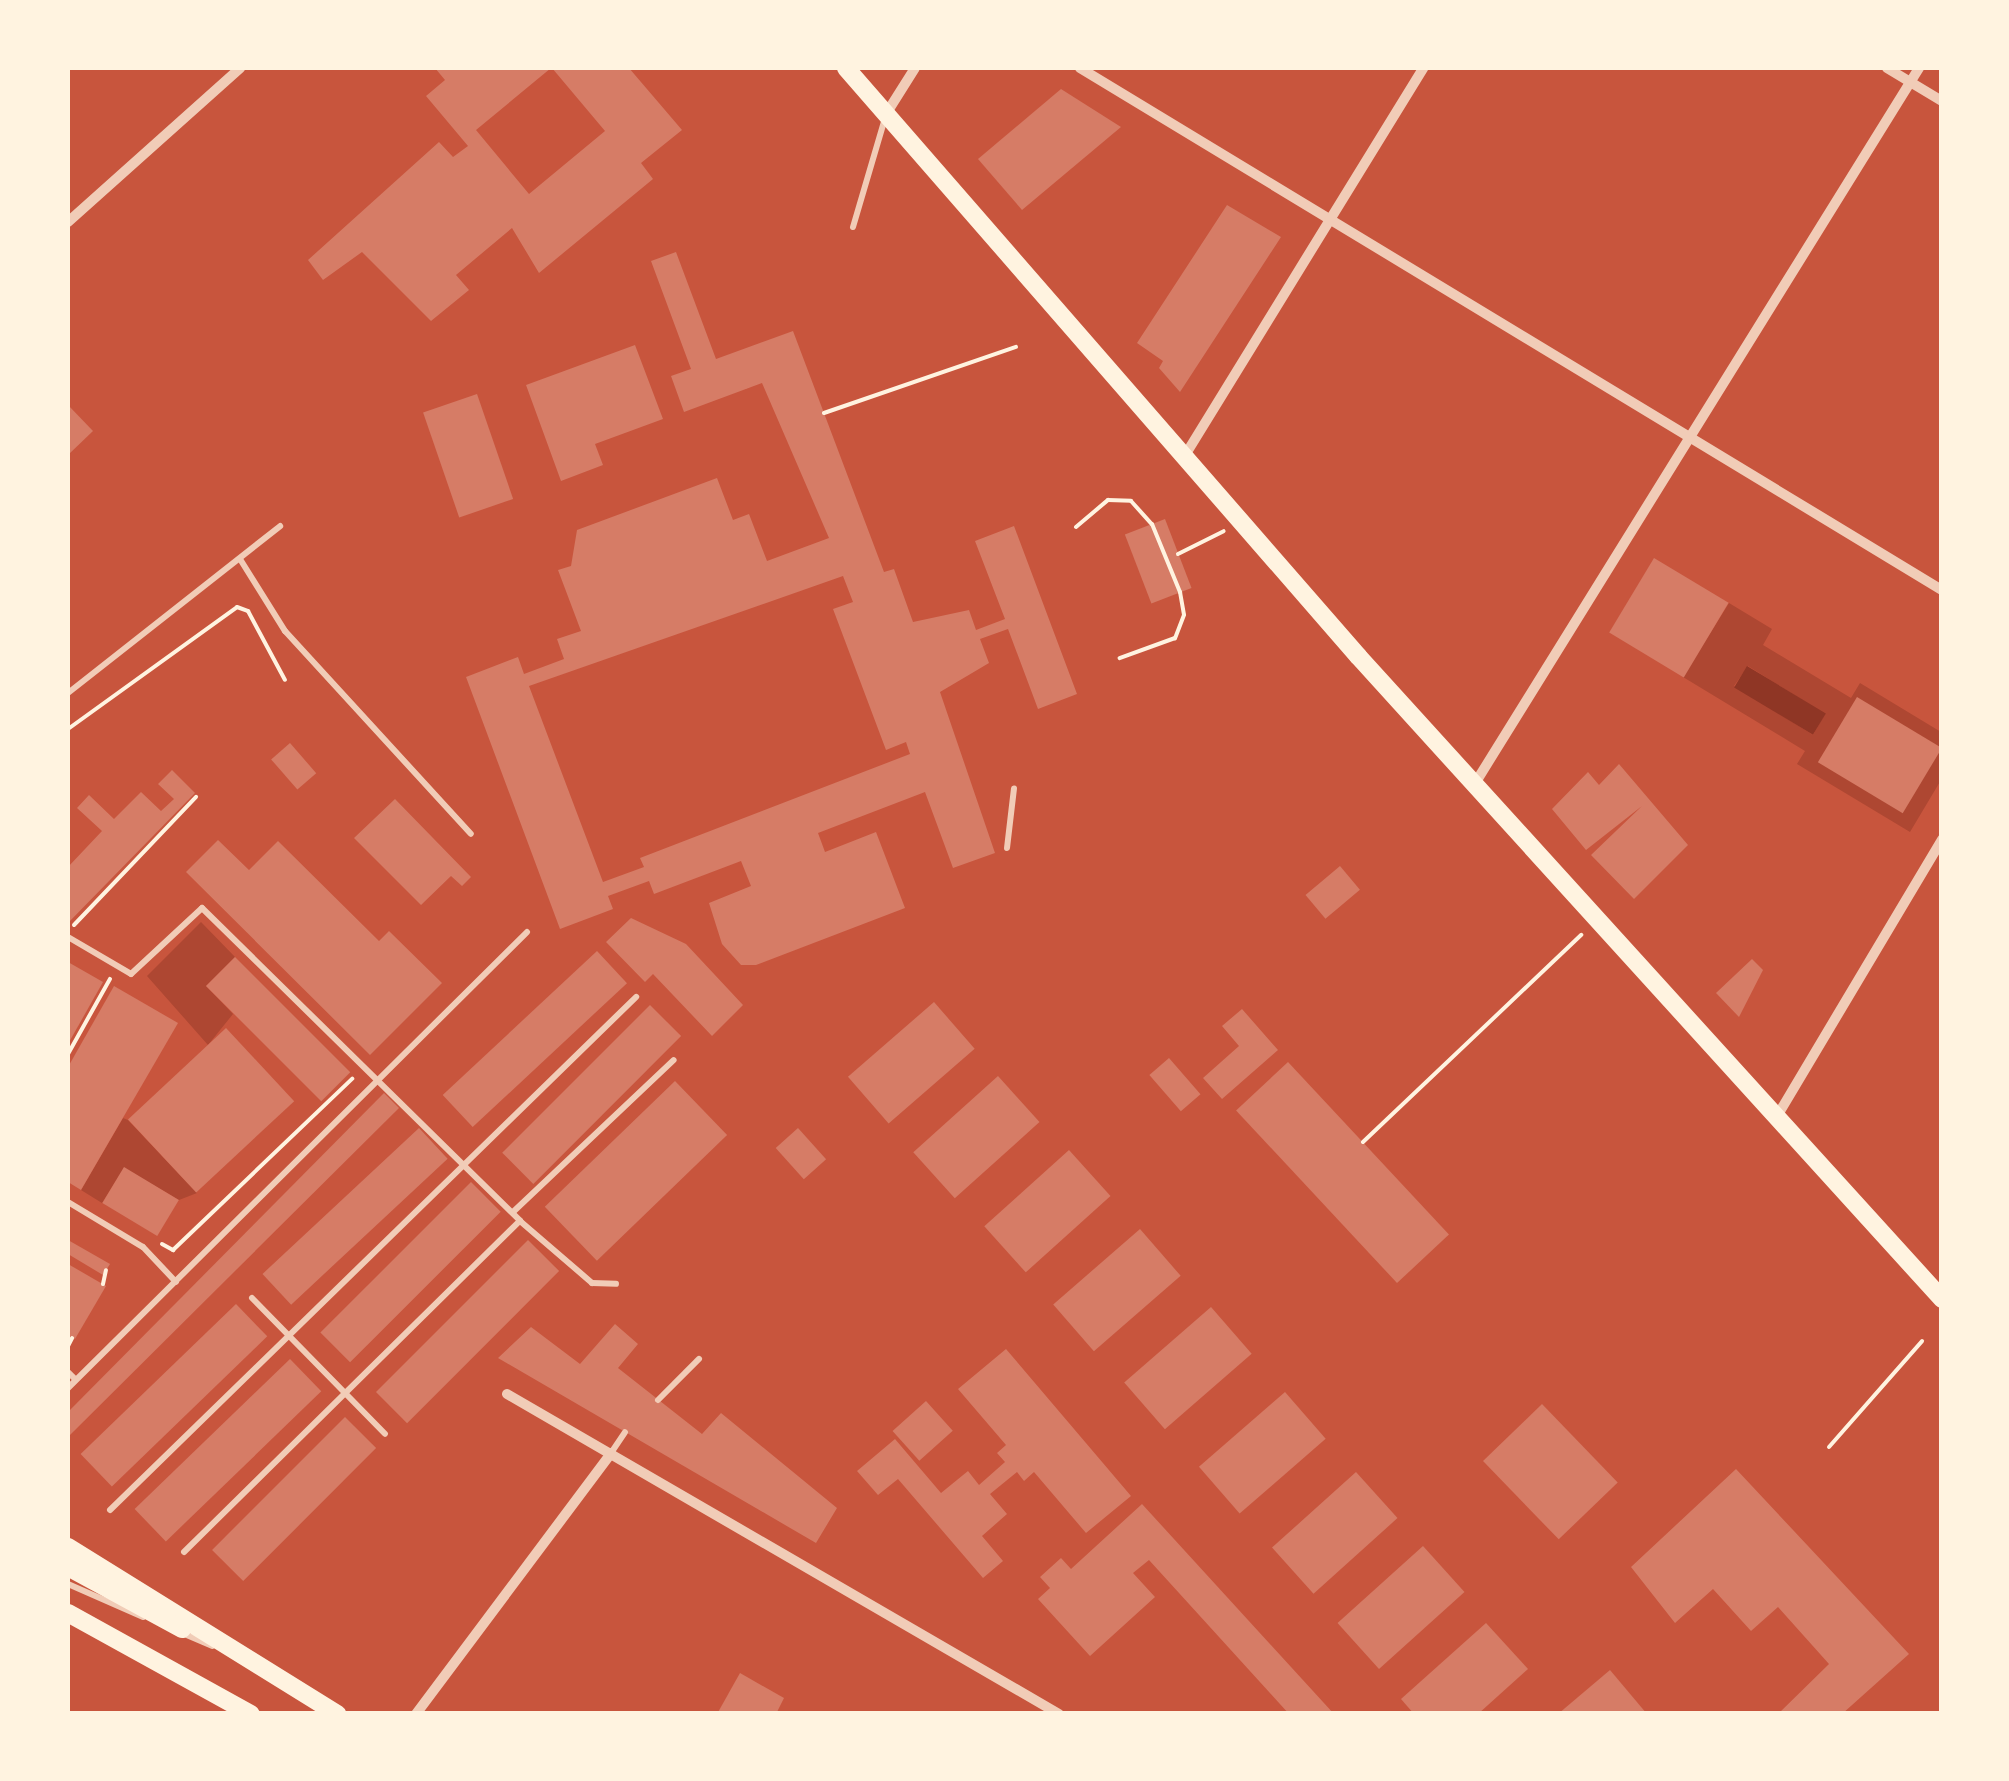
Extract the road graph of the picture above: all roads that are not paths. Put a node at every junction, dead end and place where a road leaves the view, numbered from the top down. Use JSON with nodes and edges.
{"nodes":[{"id":1,"x":240,"y":68,"type":"edge"},
{"id":2,"x":846,"y":68,"type":"edge"},
{"id":3,"x":915,"y":68,"type":"edge"},
{"id":4,"x":1080,"y":68,"type":"edge"},
{"id":5,"x":1423,"y":68,"type":"edge"},
{"id":6,"x":1887,"y":68,"type":"edge"},
{"id":7,"x":1919,"y":68,"type":"edge"},
{"id":8,"x":1910,"y":82,"type":"junction"},
{"id":9,"x":1942,"y":101,"type":"edge"},
{"id":10,"x":886,"y":114,"type":"junction"},
{"id":11,"x":1330,"y":221,"type":"junction"},
{"id":12,"x":68,"y":222,"type":"edge"},
{"id":13,"x":853,"y":227,"type":"dead end"},
{"id":14,"x":1694,"y":442,"type":"junction"},
{"id":15,"x":1184,"y":458,"type":"junction"},
{"id":16,"x":280,"y":526,"type":"dead end"},
{"id":17,"x":240,"y":559,"type":"junction"},
{"id":18,"x":1942,"y":590,"type":"edge"},
{"id":19,"x":68,"y":693,"type":"edge"},
{"id":20,"x":1474,"y":786,"type":"junction"},
{"id":21,"x":1014,"y":788,"type":"dead end"},
{"id":22,"x":471,"y":834,"type":"dead end"},
{"id":23,"x":1942,"y":840,"type":"edge"},
{"id":24,"x":1007,"y":848,"type":"dead end"},
{"id":25,"x":527,"y":932,"type":"dead end"},
{"id":26,"x":68,"y":935,"type":"edge"},
{"id":27,"x":636,"y":997,"type":"dead end"},
{"id":28,"x":674,"y":1060,"type":"dead end"},
{"id":29,"x":378,"y":1082,"type":"junction"},
{"id":30,"x":1775,"y":1120,"type":"junction"},
{"id":31,"x":466,"y":1162,"type":"junction"},
{"id":32,"x":68,"y":1202,"type":"edge"},
{"id":33,"x":513,"y":1212,"type":"junction"},
{"id":34,"x":520,"y":1220,"type":"junction"},
{"id":35,"x":176,"y":1282,"type":"junction"},
{"id":36,"x":616,"y":1284,"type":"dead end"},
{"id":37,"x":252,"y":1298,"type":"dead end"},
{"id":38,"x":1942,"y":1299,"type":"edge"},
{"id":39,"x":288,"y":1335,"type":"junction"},
{"id":40,"x":699,"y":1359,"type":"dead end"},
{"id":41,"x":68,"y":1372,"type":"edge"},
{"id":42,"x":76,"y":1379,"type":"junction"},
{"id":43,"x":68,"y":1388,"type":"edge"},
{"id":44,"x":345,"y":1393,"type":"junction"},
{"id":45,"x":507,"y":1394,"type":"dead end"},
{"id":46,"x":658,"y":1400,"type":"dead end"},
{"id":47,"x":625,"y":1432,"type":"dead end"},
{"id":48,"x":386,"y":1434,"type":"dead end"},
{"id":49,"x":610,"y":1453,"type":"junction"},
{"id":50,"x":110,"y":1510,"type":"dead end"},
{"id":51,"x":68,"y":1547,"type":"edge"},
{"id":52,"x":184,"y":1552,"type":"dead end"},
{"id":53,"x":68,"y":1568,"type":"edge"},
{"id":54,"x":68,"y":1584,"type":"edge"},
{"id":55,"x":68,"y":1613,"type":"edge"},
{"id":56,"x":227,"y":1652,"type":"junction"},
{"id":57,"x":250,"y":1714,"type":"edge"},
{"id":58,"x":337,"y":1714,"type":"edge"},
{"id":59,"x":416,"y":1714,"type":"edge"},
{"id":60,"x":1059,"y":1714,"type":"edge"}],
"edges":[{"from":1,"to":12,"type":"street"},
{"from":2,"to":10,"type":"main road"},
{"from":3,"to":10,"type":"street"},
{"from":4,"to":11,"type":"street"},
{"from":5,"to":11,"type":"street"},
{"from":6,"to":8,"type":"street"},
{"from":7,"to":8,"type":"street"},
{"from":8,"to":9,"type":"street"},
{"from":8,"to":14,"type":"street"},
{"from":10,"to":13,"type":"lane"},
{"from":10,"to":15,"type":"main road"},
{"from":11,"to":14,"type":"street"},
{"from":11,"to":15,"type":"street"},
{"from":14,"to":18,"type":"street"},
{"from":14,"to":20,"type":"street"},
{"from":15,"to":20,"type":"main road"},
{"from":16,"to":17,"type":"lane"},
{"from":17,"to":19,"type":"lane"},
{"from":17,"to":22,"type":"lane"},
{"from":20,"to":30,"type":"main road"},
{"from":21,"to":24,"type":"lane"},
{"from":23,"to":30,"type":"street"},
{"from":25,"to":29,"type":"lane"},
{"from":26,"to":29,"type":"lane"},
{"from":27,"to":31,"type":"lane"},
{"from":28,"to":33,"type":"lane"},
{"from":29,"to":31,"type":"lane"},
{"from":29,"to":35,"type":"lane"},
{"from":30,"to":38,"type":"main road"},
{"from":31,"to":33,"type":"lane"},
{"from":31,"to":39,"type":"lane"},
{"from":32,"to":35,"type":"lane"},
{"from":33,"to":34,"type":"lane"},
{"from":34,"to":36,"type":"lane"},
{"from":34,"to":44,"type":"lane"},
{"from":35,"to":42,"type":"lane"},
{"from":37,"to":39,"type":"lane"},
{"from":39,"to":44,"type":"lane"},
{"from":39,"to":50,"type":"lane"},
{"from":40,"to":46,"type":"lane"},
{"from":41,"to":42,"type":"lane"},
{"from":42,"to":43,"type":"lane"},
{"from":44,"to":48,"type":"lane"},
{"from":44,"to":52,"type":"lane"},
{"from":45,"to":49,"type":"street"},
{"from":47,"to":49,"type":"lane"},
{"from":49,"to":59,"type":"street"},
{"from":49,"to":60,"type":"street"},
{"from":51,"to":56,"type":"main road"},
{"from":53,"to":56,"type":"main road"},
{"from":54,"to":56,"type":"lane"},
{"from":55,"to":57,"type":"main road"},
{"from":56,"to":58,"type":"main road"}]}
